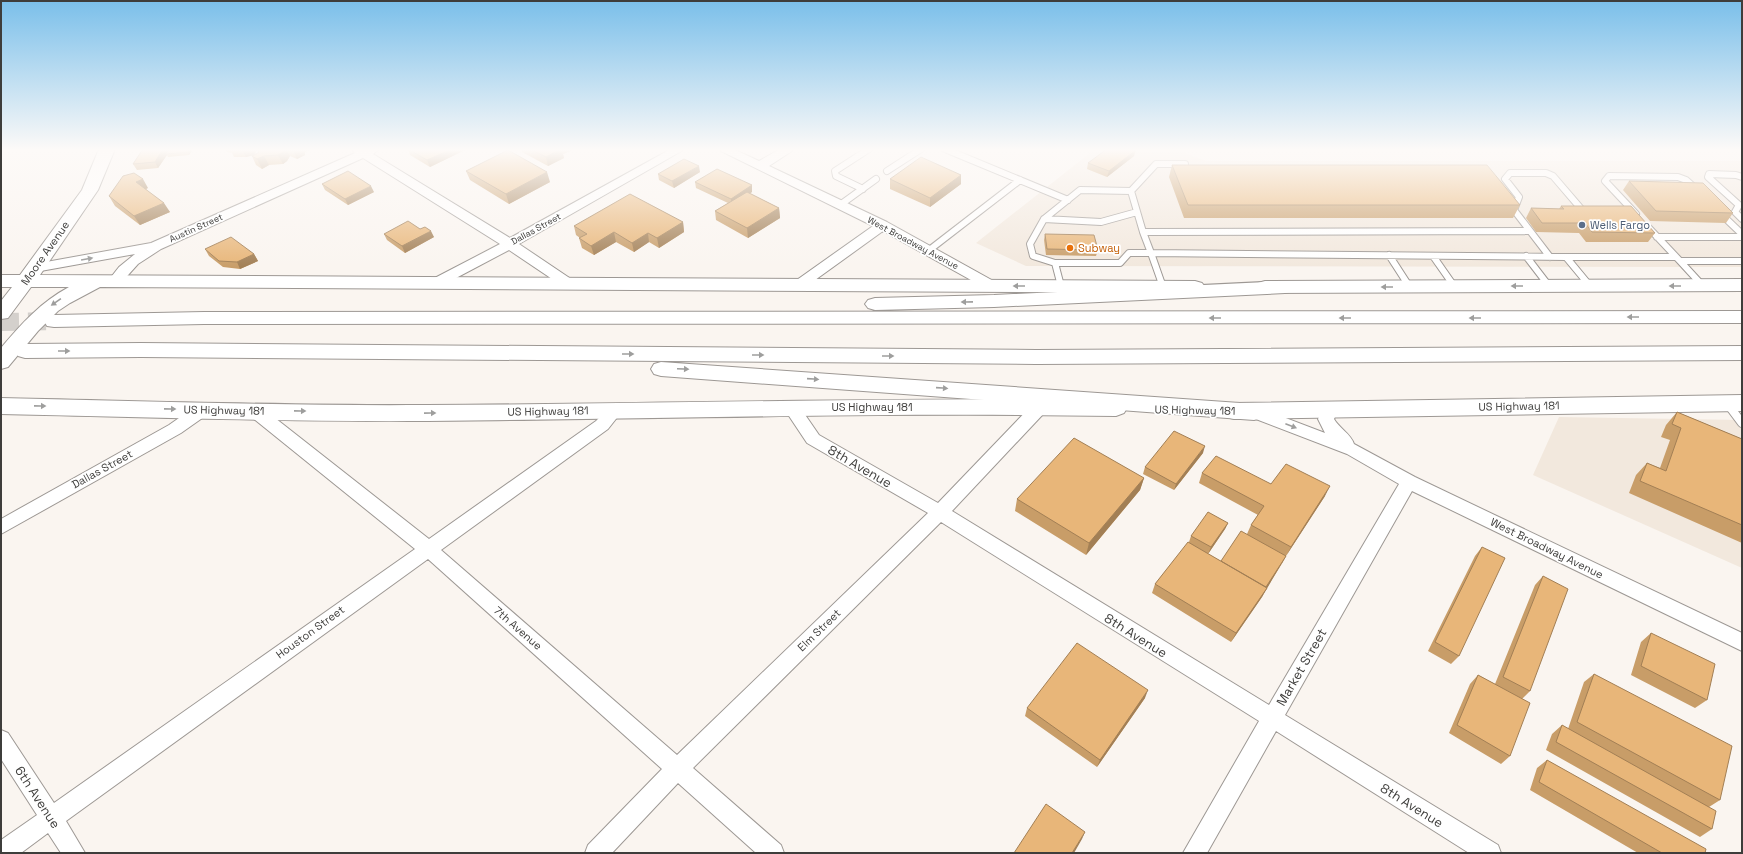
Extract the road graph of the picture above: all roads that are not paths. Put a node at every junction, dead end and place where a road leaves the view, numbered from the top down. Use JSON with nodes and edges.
{"nodes":[{"id":1,"x":90,"y":189,"type":"edge"},
{"id":2,"x":280,"y":189,"type":"edge"},
{"id":3,"x":425,"y":189,"type":"edge"},
{"id":4,"x":608,"y":189,"type":"edge"},
{"id":5,"x":808,"y":189,"type":"edge"},
{"id":6,"x":863,"y":189,"type":"edge"},
{"id":7,"x":1009,"y":189,"type":"edge"},
{"id":8,"x":1041,"y":189,"type":"edge"},
{"id":9,"x":1513,"y":189,"type":"edge"},
{"id":10,"x":1564,"y":189,"type":"edge"},
{"id":11,"x":1612,"y":189,"type":"edge"},
{"id":12,"x":1695,"y":189,"type":"edge"},
{"id":13,"x":1721,"y":189,"type":"edge"},
{"id":14,"x":1131,"y":191,"type":"joint"},
{"id":15,"x":1703,"y":196,"type":"edge"},
{"id":16,"x":1068,"y":200,"type":"junction"},
{"id":17,"x":840,"y":205,"type":"junction"},
{"id":18,"x":1714,"y":207,"type":"edge"},
{"id":19,"x":1583,"y":211,"type":"edge"},
{"id":20,"x":1137,"y":212,"type":"junction"},
{"id":21,"x":1044,"y":219,"type":"junction"},
{"id":22,"x":1742,"y":219,"type":"edge"},
{"id":23,"x":882,"y":225,"type":"junction"},
{"id":24,"x":1530,"y":231,"type":"junction"},
{"id":25,"x":1144,"y":232,"type":"junction"},
{"id":26,"x":1742,"y":236,"type":"edge"},
{"id":27,"x":1657,"y":237,"type":"junction"},
{"id":28,"x":510,"y":244,"type":"junction"},
{"id":29,"x":156,"y":246,"type":"junction"},
{"id":30,"x":928,"y":251,"type":"junction"},
{"id":31,"x":1151,"y":253,"type":"junction"},
{"id":32,"x":1389,"y":255,"type":"junction"},
{"id":33,"x":1433,"y":256,"type":"junction"},
{"id":34,"x":1526,"y":256,"type":"junction"},
{"id":35,"x":1550,"y":257,"type":"junction"},
{"id":36,"x":1566,"y":257,"type":"junction"},
{"id":37,"x":1677,"y":259,"type":"junction"},
{"id":38,"x":1742,"y":261,"type":"edge"},
{"id":39,"x":1055,"y":263,"type":"junction"},
{"id":40,"x":31,"y":274,"type":"junction"},
{"id":41,"x":1,"y":281,"type":"edge"},
{"id":42,"x":110,"y":281,"type":"junction"},
{"id":43,"x":566,"y":282,"type":"junction"},
{"id":44,"x":434,"y":284,"type":"junction"},
{"id":45,"x":799,"y":285,"type":"junction"},
{"id":46,"x":1742,"y":285,"type":"edge"},
{"id":47,"x":992,"y":286,"type":"junction"},
{"id":48,"x":1061,"y":286,"type":"junction"},
{"id":49,"x":1410,"y":286,"type":"junction"},
{"id":50,"x":1454,"y":286,"type":"junction"},
{"id":51,"x":1549,"y":286,"type":"junction"},
{"id":52,"x":1590,"y":286,"type":"junction"},
{"id":53,"x":1702,"y":286,"type":"junction"},
{"id":54,"x":1163,"y":287,"type":"junction"},
{"id":55,"x":1285,"y":287,"type":"junction"},
{"id":56,"x":1,"y":313,"type":"edge"},
{"id":57,"x":1742,"y":317,"type":"edge"},
{"id":58,"x":204,"y":318,"type":"junction"},
{"id":59,"x":54,"y":321,"type":"tunnel mouth"},
{"id":60,"x":140,"y":350,"type":"junction"},
{"id":61,"x":25,"y":351,"type":"dead end"},
{"id":62,"x":1742,"y":353,"type":"edge"},
{"id":63,"x":1,"y":362,"type":"edge"},
{"id":64,"x":1734,"y":403,"type":"edge"},
{"id":65,"x":2,"y":405,"type":"edge"},
{"id":66,"x":1041,"y":406,"type":"junction"},
{"id":67,"x":791,"y":407,"type":"junction"},
{"id":68,"x":202,"y":410,"type":"junction"},
{"id":69,"x":615,"y":410,"type":"junction"},
{"id":70,"x":1330,"y":410,"type":"junction"},
{"id":71,"x":256,"y":411,"type":"junction"},
{"id":72,"x":1254,"y":412,"type":"junction"},
{"id":73,"x":1742,"y":423,"type":"edge"},
{"id":74,"x":1353,"y":450,"type":"junction"},
{"id":75,"x":1409,"y":482,"type":"junction"},
{"id":76,"x":940,"y":512,"type":"junction"},
{"id":77,"x":1,"y":526,"type":"edge"},
{"id":78,"x":427,"y":548,"type":"junction"},
{"id":79,"x":1742,"y":642,"type":"edge"},
{"id":80,"x":1271,"y":719,"type":"junction"},
{"id":81,"x":1,"y":740,"type":"edge"},
{"id":82,"x":678,"y":768,"type":"junction"},
{"id":83,"x":51,"y":818,"type":"junction"},
{"id":84,"x":2,"y":853,"type":"edge"},
{"id":85,"x":74,"y":853,"type":"edge"},
{"id":86,"x":596,"y":853,"type":"edge"},
{"id":87,"x":773,"y":853,"type":"edge"},
{"id":88,"x":1194,"y":853,"type":"edge"},
{"id":89,"x":1490,"y":853,"type":"edge"}],
"edges":[{"from":1,"to":40,"type":"main road","name":"Moore Avenue"},
{"from":2,"to":29,"type":"street","name":"Austin Street"},
{"from":3,"to":28,"type":"street"},
{"from":4,"to":28,"type":"street","name":"Dallas Street"},
{"from":5,"to":17,"type":"street","name":"West Broadway Avenue"},
{"from":6,"to":17,"type":"lane"},
{"from":7,"to":30,"type":"lane"},
{"from":8,"to":16,"type":"lane"},
{"from":9,"to":24,"type":"lane"},
{"from":10,"to":19,"type":"lane"},
{"from":11,"to":27,"type":"lane"},
{"from":12,"to":15,"type":"lane"},
{"from":13,"to":22,"type":"lane"},
{"from":14,"to":16,"type":"lane"},
{"from":14,"to":20,"type":"lane"},
{"from":16,"to":21,"type":"lane"},
{"from":17,"to":23,"type":"street","name":"West Broadway Avenue"},
{"from":18,"to":26,"type":"lane"},
{"from":20,"to":21,"type":"lane"},
{"from":20,"to":25,"type":"lane"},
{"from":21,"to":39,"type":"lane"},
{"from":23,"to":30,"type":"street","name":"West Broadway Avenue"},
{"from":23,"to":45,"type":"street"},
{"from":24,"to":25,"type":"lane"},
{"from":24,"to":35,"type":"lane"},
{"from":25,"to":31,"type":"lane"},
{"from":26,"to":27,"type":"lane"},
{"from":27,"to":37,"type":"lane"},
{"from":28,"to":43,"type":"street"},
{"from":28,"to":44,"type":"street","name":"Dallas Street"},
{"from":40,"to":29,"type":"street","one_way":true},
{"from":29,"to":42,"type":"street","name":"Austin Street"},
{"from":30,"to":47,"type":"street","name":"West Broadway Avenue"},
{"from":31,"to":32,"type":"lane"},
{"from":31,"to":39,"type":"lane"},
{"from":31,"to":54,"type":"lane"},
{"from":32,"to":33,"type":"lane"},
{"from":32,"to":49,"type":"lane"},
{"from":33,"to":34,"type":"lane"},
{"from":33,"to":50,"type":"lane"},
{"from":34,"to":35,"type":"lane"},
{"from":34,"to":51,"type":"lane"},
{"from":35,"to":36,"type":"lane"},
{"from":36,"to":37,"type":"lane"},
{"from":36,"to":52,"type":"lane"},
{"from":37,"to":38,"type":"lane"},
{"from":37,"to":53,"type":"lane"},
{"from":39,"to":48,"type":"lane"},
{"from":40,"to":41,"type":"main road"},
{"from":40,"to":42,"type":"main road"},
{"from":40,"to":56,"type":"main road","name":"Moore Avenue"},
{"from":42,"to":44,"type":"main road"},
{"from":42,"to":63,"type":"main road","one_way":true},
{"from":43,"to":44,"type":"main road"},
{"from":43,"to":45,"type":"main road"},
{"from":45,"to":47,"type":"main road"},
{"from":46,"to":53,"type":"main road"},
{"from":48,"to":47,"type":"main road","one_way":true},
{"from":48,"to":54,"type":"main road"},
{"from":49,"to":50,"type":"main road"},
{"from":49,"to":55,"type":"main road","one_way":true},
{"from":51,"to":50,"type":"main road","one_way":true},
{"from":51,"to":52,"type":"main road"},
{"from":53,"to":52,"type":"main road","one_way":true},
{"from":54,"to":55,"type":"main road"},
{"from":55,"to":58,"type":"main road","one_way":true},
{"from":57,"to":58,"type":"main road","one_way":true},
{"from":58,"to":59,"type":"main road"},
{"from":61,"to":60,"type":"main road","one_way":true},
{"from":60,"to":62,"type":"main road","one_way":true},
{"from":60,"to":72,"type":"main road","one_way":true},
{"from":64,"to":70,"type":"main road","name":"US Highway 181"},
{"from":64,"to":73,"type":"lane"},
{"from":65,"to":68,"type":"main road","name":"US Highway 181","one_way":true},
{"from":66,"to":67,"type":"main road","name":"US Highway 181"},
{"from":66,"to":72,"type":"main road","name":"US Highway 181"},
{"from":66,"to":76,"type":"street","name":"Elm Street"},
{"from":67,"to":69,"type":"main road","name":"US Highway 181"},
{"from":67,"to":76,"type":"street","name":"8th Avenue"},
{"from":68,"to":71,"type":"main road","name":"US Highway 181"},
{"from":68,"to":77,"type":"street","name":"Dallas Street"},
{"from":71,"to":69,"type":"main road","name":"US Highway 181","one_way":true},
{"from":69,"to":78,"type":"street","name":"Houston Street"},
{"from":70,"to":72,"type":"main road","name":"US Highway 181"},
{"from":70,"to":74,"type":"street","name":"West Broadway Avenue"},
{"from":71,"to":78,"type":"street","name":"7th Avenue"},
{"from":72,"to":74,"type":"street","name":"West Broadway Avenue","one_way":true},
{"from":74,"to":75,"type":"street","name":"West Broadway Avenue"},
{"from":75,"to":79,"type":"street","name":"West Broadway Avenue"},
{"from":75,"to":80,"type":"street","name":"Market Street"},
{"from":76,"to":80,"type":"street","name":"8th Avenue"},
{"from":76,"to":82,"type":"street","name":"Elm Street"},
{"from":78,"to":82,"type":"street","name":"7th Avenue"},
{"from":78,"to":83,"type":"street","name":"Houston Street"},
{"from":80,"to":88,"type":"street","name":"Market Street"},
{"from":80,"to":89,"type":"street","name":"8th Avenue"},
{"from":81,"to":83,"type":"street","name":"6th Avenue"},
{"from":82,"to":86,"type":"street","name":"Elm Street"},
{"from":82,"to":87,"type":"street","name":"7th Avenue"},
{"from":83,"to":84,"type":"street","name":"Houston Street"},
{"from":83,"to":85,"type":"street","name":"6th Avenue"}]}
